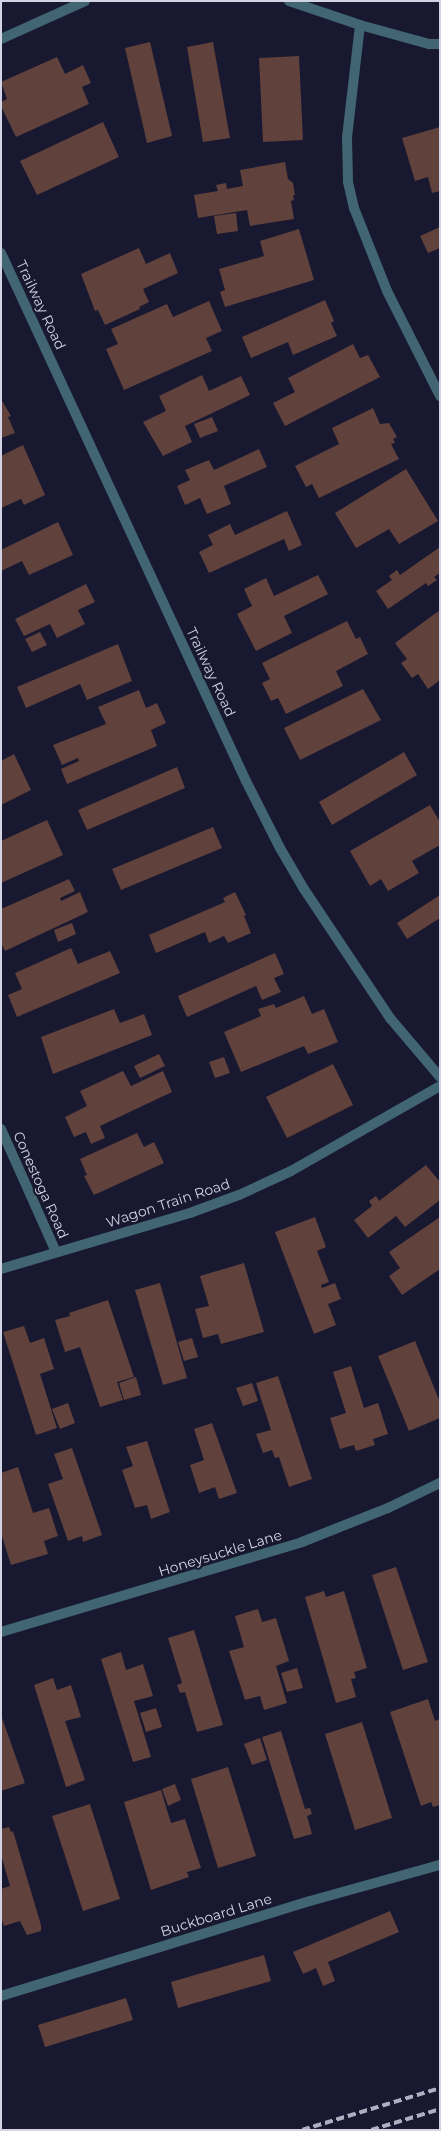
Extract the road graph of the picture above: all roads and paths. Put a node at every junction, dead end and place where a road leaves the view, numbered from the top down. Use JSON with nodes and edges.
{"nodes":[{"id":1,"x":85,"y":1,"type":"edge"},
{"id":2,"x":289,"y":1,"type":"edge"},
{"id":3,"x":360,"y":26,"type":"junction"},
{"id":4,"x":1,"y":39,"type":"edge"},
{"id":5,"x":440,"y":44,"type":"edge"},
{"id":6,"x":1,"y":253,"type":"edge"},
{"id":7,"x":440,"y":396,"type":"edge"},
{"id":8,"x":440,"y":1077,"type":"edge"},
{"id":9,"x":440,"y":1086,"type":"edge"},
{"id":10,"x":1,"y":1129,"type":"edge"},
{"id":11,"x":56,"y":1252,"type":"junction"},
{"id":12,"x":1,"y":1269,"type":"edge"},
{"id":13,"x":440,"y":1482,"type":"edge"},
{"id":14,"x":1,"y":1632,"type":"edge"},
{"id":15,"x":440,"y":1865,"type":"edge"},
{"id":16,"x":1,"y":1996,"type":"edge"}],
"edges":[{"from":1,"to":4,"type":"street"},
{"from":2,"to":3,"type":"street"},
{"from":3,"to":5,"type":"street"},
{"from":3,"to":7,"type":"street"},
{"from":6,"to":8,"type":"street","name":"Trailway Road"},
{"from":9,"to":11,"type":"street","name":"Wagon Train Road"},
{"from":10,"to":11,"type":"street","name":"Conestoga Road"},
{"from":11,"to":12,"type":"street","name":"Wagon Train Road"},
{"from":13,"to":14,"type":"street","name":"Honeysuckle Lane"},
{"from":15,"to":16,"type":"street","name":"Buckboard Lane"}]}
